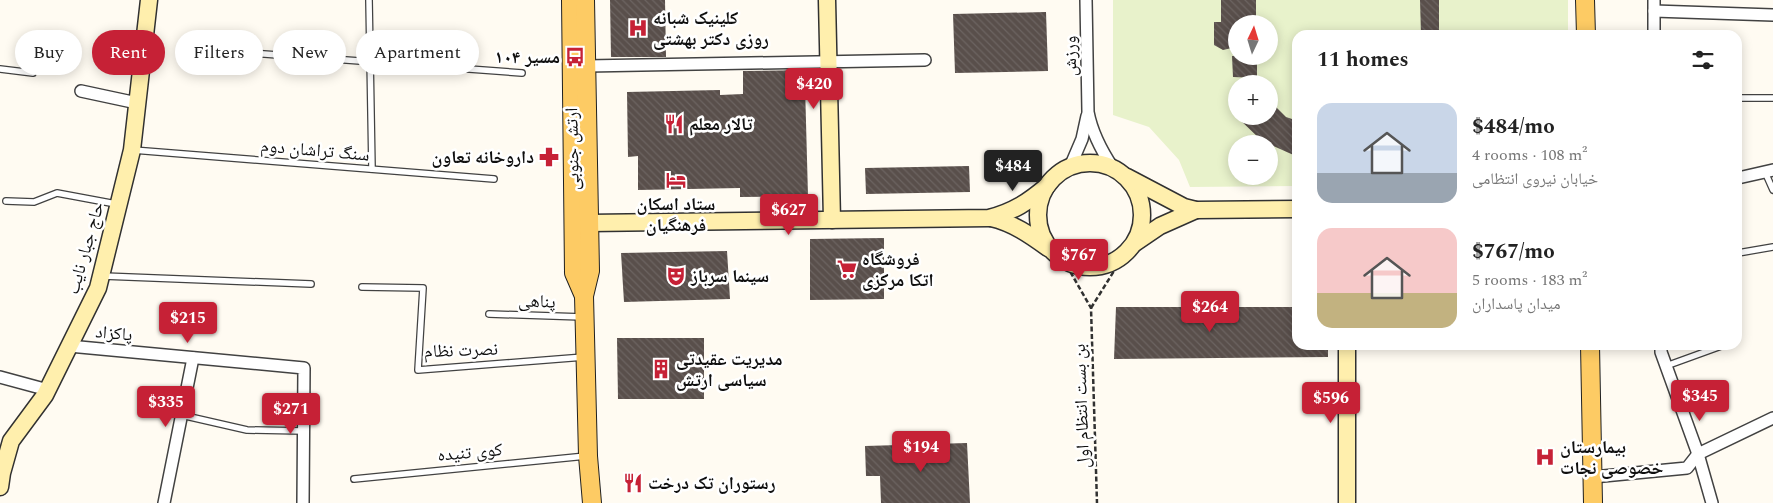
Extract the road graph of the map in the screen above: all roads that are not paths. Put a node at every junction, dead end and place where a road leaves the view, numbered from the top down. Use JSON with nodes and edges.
{"nodes":[{"id":1,"x":149,"y":0,"type":"edge"},
{"id":2,"x":369,"y":0,"type":"edge"},
{"id":3,"x":571,"y":0,"type":"edge"},
{"id":4,"x":585,"y":0,"type":"edge"},
{"id":5,"x":827,"y":0,"type":"edge"},
{"id":6,"x":1086,"y":0,"type":"edge"},
{"id":7,"x":1584,"y":1,"type":"edge"},
{"id":8,"x":1654,"y":6,"type":"edge"},
{"id":9,"x":1773,"y":14,"type":"edge"},
{"id":10,"x":369,"y":30,"type":"edge"},
{"id":11,"x":1586,"y":30,"type":"edge"},
{"id":12,"x":1654,"y":30,"type":"edge"},
{"id":13,"x":263,"y":54,"type":"edge"},
{"id":14,"x":925,"y":60,"type":"dead end"},
{"id":15,"x":356,"y":61,"type":"edge"},
{"id":16,"x":828,"y":61,"type":"junction"},
{"id":17,"x":587,"y":66,"type":"junction"},
{"id":18,"x":0,"y":69,"type":"edge"},
{"id":19,"x":15,"y":70,"type":"edge"},
{"id":20,"x":479,"y":70,"type":"edge"},
{"id":21,"x":522,"y":73,"type":"dead end"},
{"id":22,"x":370,"y":75,"type":"edge"},
{"id":23,"x":81,"y":91,"type":"dead end"},
{"id":24,"x":1742,"y":98,"type":"edge"},
{"id":25,"x":1773,"y":98,"type":"edge"},
{"id":26,"x":137,"y":104,"type":"junction"},
{"id":27,"x":1088,"y":112,"type":"junction"},
{"id":28,"x":132,"y":150,"type":"junction"},
{"id":29,"x":1070,"y":167,"type":"junction"},
{"id":30,"x":372,"y":169,"type":"junction"},
{"id":31,"x":1769,"y":171,"type":"edge"},
{"id":32,"x":1119,"y":172,"type":"junction"},
{"id":33,"x":1742,"y":177,"type":"edge"},
{"id":34,"x":494,"y":179,"type":"dead end"},
{"id":35,"x":1047,"y":186,"type":"junction"},
{"id":36,"x":1773,"y":190,"type":"edge"},
{"id":37,"x":6,"y":201,"type":"dead end"},
{"id":38,"x":118,"y":204,"type":"junction"},
{"id":39,"x":1292,"y":209,"type":"edge"},
{"id":40,"x":1196,"y":210,"type":"junction"},
{"id":41,"x":989,"y":218,"type":"junction"},
{"id":42,"x":832,"y":220,"type":"junction"},
{"id":43,"x":589,"y":222,"type":"junction"},
{"id":44,"x":1773,"y":247,"type":"edge"},
{"id":45,"x":1129,"y":249,"type":"junction"},
{"id":46,"x":1742,"y":252,"type":"edge"},
{"id":47,"x":1059,"y":256,"type":"junction"},
{"id":48,"x":101,"y":276,"type":"junction"},
{"id":49,"x":311,"y":284,"type":"dead end"},
{"id":50,"x":362,"y":287,"type":"dead end"},
{"id":51,"x":584,"y":296,"type":"junction"},
{"id":52,"x":489,"y":314,"type":"dead end"},
{"id":53,"x":585,"y":317,"type":"junction"},
{"id":54,"x":70,"y":346,"type":"junction"},
{"id":55,"x":1347,"y":350,"type":"edge"},
{"id":56,"x":1590,"y":350,"type":"edge"},
{"id":57,"x":1661,"y":350,"type":"edge"},
{"id":58,"x":1710,"y":350,"type":"edge"},
{"id":59,"x":586,"y":357,"type":"junction"},
{"id":60,"x":193,"y":358,"type":"junction"},
{"id":61,"x":1666,"y":366,"type":"junction"},
{"id":62,"x":0,"y":377,"type":"edge"},
{"id":63,"x":48,"y":390,"type":"junction"},
{"id":64,"x":142,"y":406,"type":"dead end"},
{"id":65,"x":182,"y":415,"type":"junction"},
{"id":66,"x":1773,"y":418,"type":"edge"},
{"id":67,"x":304,"y":431,"type":"junction"},
{"id":68,"x":1698,"y":454,"type":"junction"},
{"id":69,"x":588,"y":456,"type":"junction"},
{"id":70,"x":1593,"y":477,"type":"junction"},
{"id":71,"x":354,"y":478,"type":"dead end"},
{"id":72,"x":0,"y":480,"type":"edge"},
{"id":73,"x":164,"y":503,"type":"edge"},
{"id":74,"x":303,"y":503,"type":"edge"},
{"id":75,"x":592,"y":503,"type":"edge"},
{"id":76,"x":1347,"y":503,"type":"edge"},
{"id":77,"x":1593,"y":503,"type":"edge"},
{"id":78,"x":1712,"y":503,"type":"edge"}],
"edges":[{"from":1,"to":26,"type":"street","name":"حاج جبار نایب"},
{"from":2,"to":10,"type":"lane"},
{"from":3,"to":51,"type":"main road","name":"ارتش جنوبی"},
{"from":4,"to":17,"type":"main road","name":"ارتش جنوبی"},
{"from":5,"to":16,"type":"street"},
{"from":6,"to":27,"type":"street","name":"ورزش"},
{"from":7,"to":11,"type":"main road"},
{"from":8,"to":9,"type":"street"},
{"from":8,"to":12,"type":"street"},
{"from":13,"to":15,"type":"lane"},
{"from":14,"to":16,"type":"street"},
{"from":16,"to":17,"type":"street"},
{"from":16,"to":42,"type":"street"},
{"from":17,"to":43,"type":"main road","name":"ارتش جنوبی"},
{"from":18,"to":19,"type":"lane"},
{"from":20,"to":21,"type":"lane"},
{"from":22,"to":30,"type":"lane"},
{"from":23,"to":26,"type":"street"},
{"from":24,"to":25,"type":"lane"},
{"from":26,"to":28,"type":"street","name":"حاج جبار نایب"},
{"from":27,"to":29,"type":"street","name":"ورزش"},
{"from":27,"to":32,"type":"street","name":"ورزش"},
{"from":28,"to":30,"type":"lane","name":"سنگ تراشان دوم"},
{"from":28,"to":38,"type":"street","name":"حاج جبار نایب"},
{"from":29,"to":32,"type":"street"},
{"from":29,"to":35,"type":"street"},
{"from":30,"to":34,"type":"lane","name":"سنگ تراشان دوم"},
{"from":31,"to":33,"type":"street"},
{"from":31,"to":36,"type":"lane"},
{"from":32,"to":40,"type":"street"},
{"from":32,"to":45,"type":"street"},
{"from":35,"to":41,"type":"street"},
{"from":35,"to":47,"type":"street"},
{"from":37,"to":38,"type":"lane"},
{"from":38,"to":48,"type":"street","name":"حاج جبار نایب"},
{"from":39,"to":40,"type":"street"},
{"from":40,"to":45,"type":"street"},
{"from":41,"to":42,"type":"street"},
{"from":41,"to":47,"type":"street"},
{"from":42,"to":43,"type":"street"},
{"from":43,"to":51,"type":"main road","name":"ارتش جنوبی"},
{"from":44,"to":46,"type":"lane"},
{"from":45,"to":47,"type":"street"},
{"from":48,"to":49,"type":"lane"},
{"from":48,"to":54,"type":"street","name":"حاج جبار نایب"},
{"from":50,"to":59,"type":"lane","name":"نصرت نظام"},
{"from":51,"to":53,"type":"main road","name":"ارتش جنوبی"},
{"from":52,"to":53,"type":"lane","name":"پناهی"},
{"from":53,"to":59,"type":"main road","name":"ارتش جنوبی"},
{"from":54,"to":60,"type":"street","name":"پاکزاد"},
{"from":54,"to":63,"type":"street","name":"حاج جبار نایب"},
{"from":55,"to":76,"type":"street"},
{"from":56,"to":70,"type":"main road"},
{"from":57,"to":61,"type":"street"},
{"from":58,"to":61,"type":"lane"},
{"from":59,"to":69,"type":"main road","name":"ارتش جنوبی"},
{"from":60,"to":65,"type":"street"},
{"from":60,"to":67,"type":"street","name":"پاکزاد"},
{"from":61,"to":68,"type":"street"},
{"from":62,"to":63,"type":"street"},
{"from":63,"to":72,"type":"street","name":"حاج جبار نایب"},
{"from":64,"to":65,"type":"lane"},
{"from":65,"to":67,"type":"lane"},
{"from":65,"to":73,"type":"street"},
{"from":66,"to":68,"type":"street"},
{"from":67,"to":74,"type":"street"},
{"from":68,"to":70,"type":"street"},
{"from":68,"to":78,"type":"street"},
{"from":69,"to":71,"type":"lane","name":"کوی تنیده"},
{"from":69,"to":75,"type":"main road","name":"ارتش جنوبی"},
{"from":70,"to":77,"type":"main road"}]}
